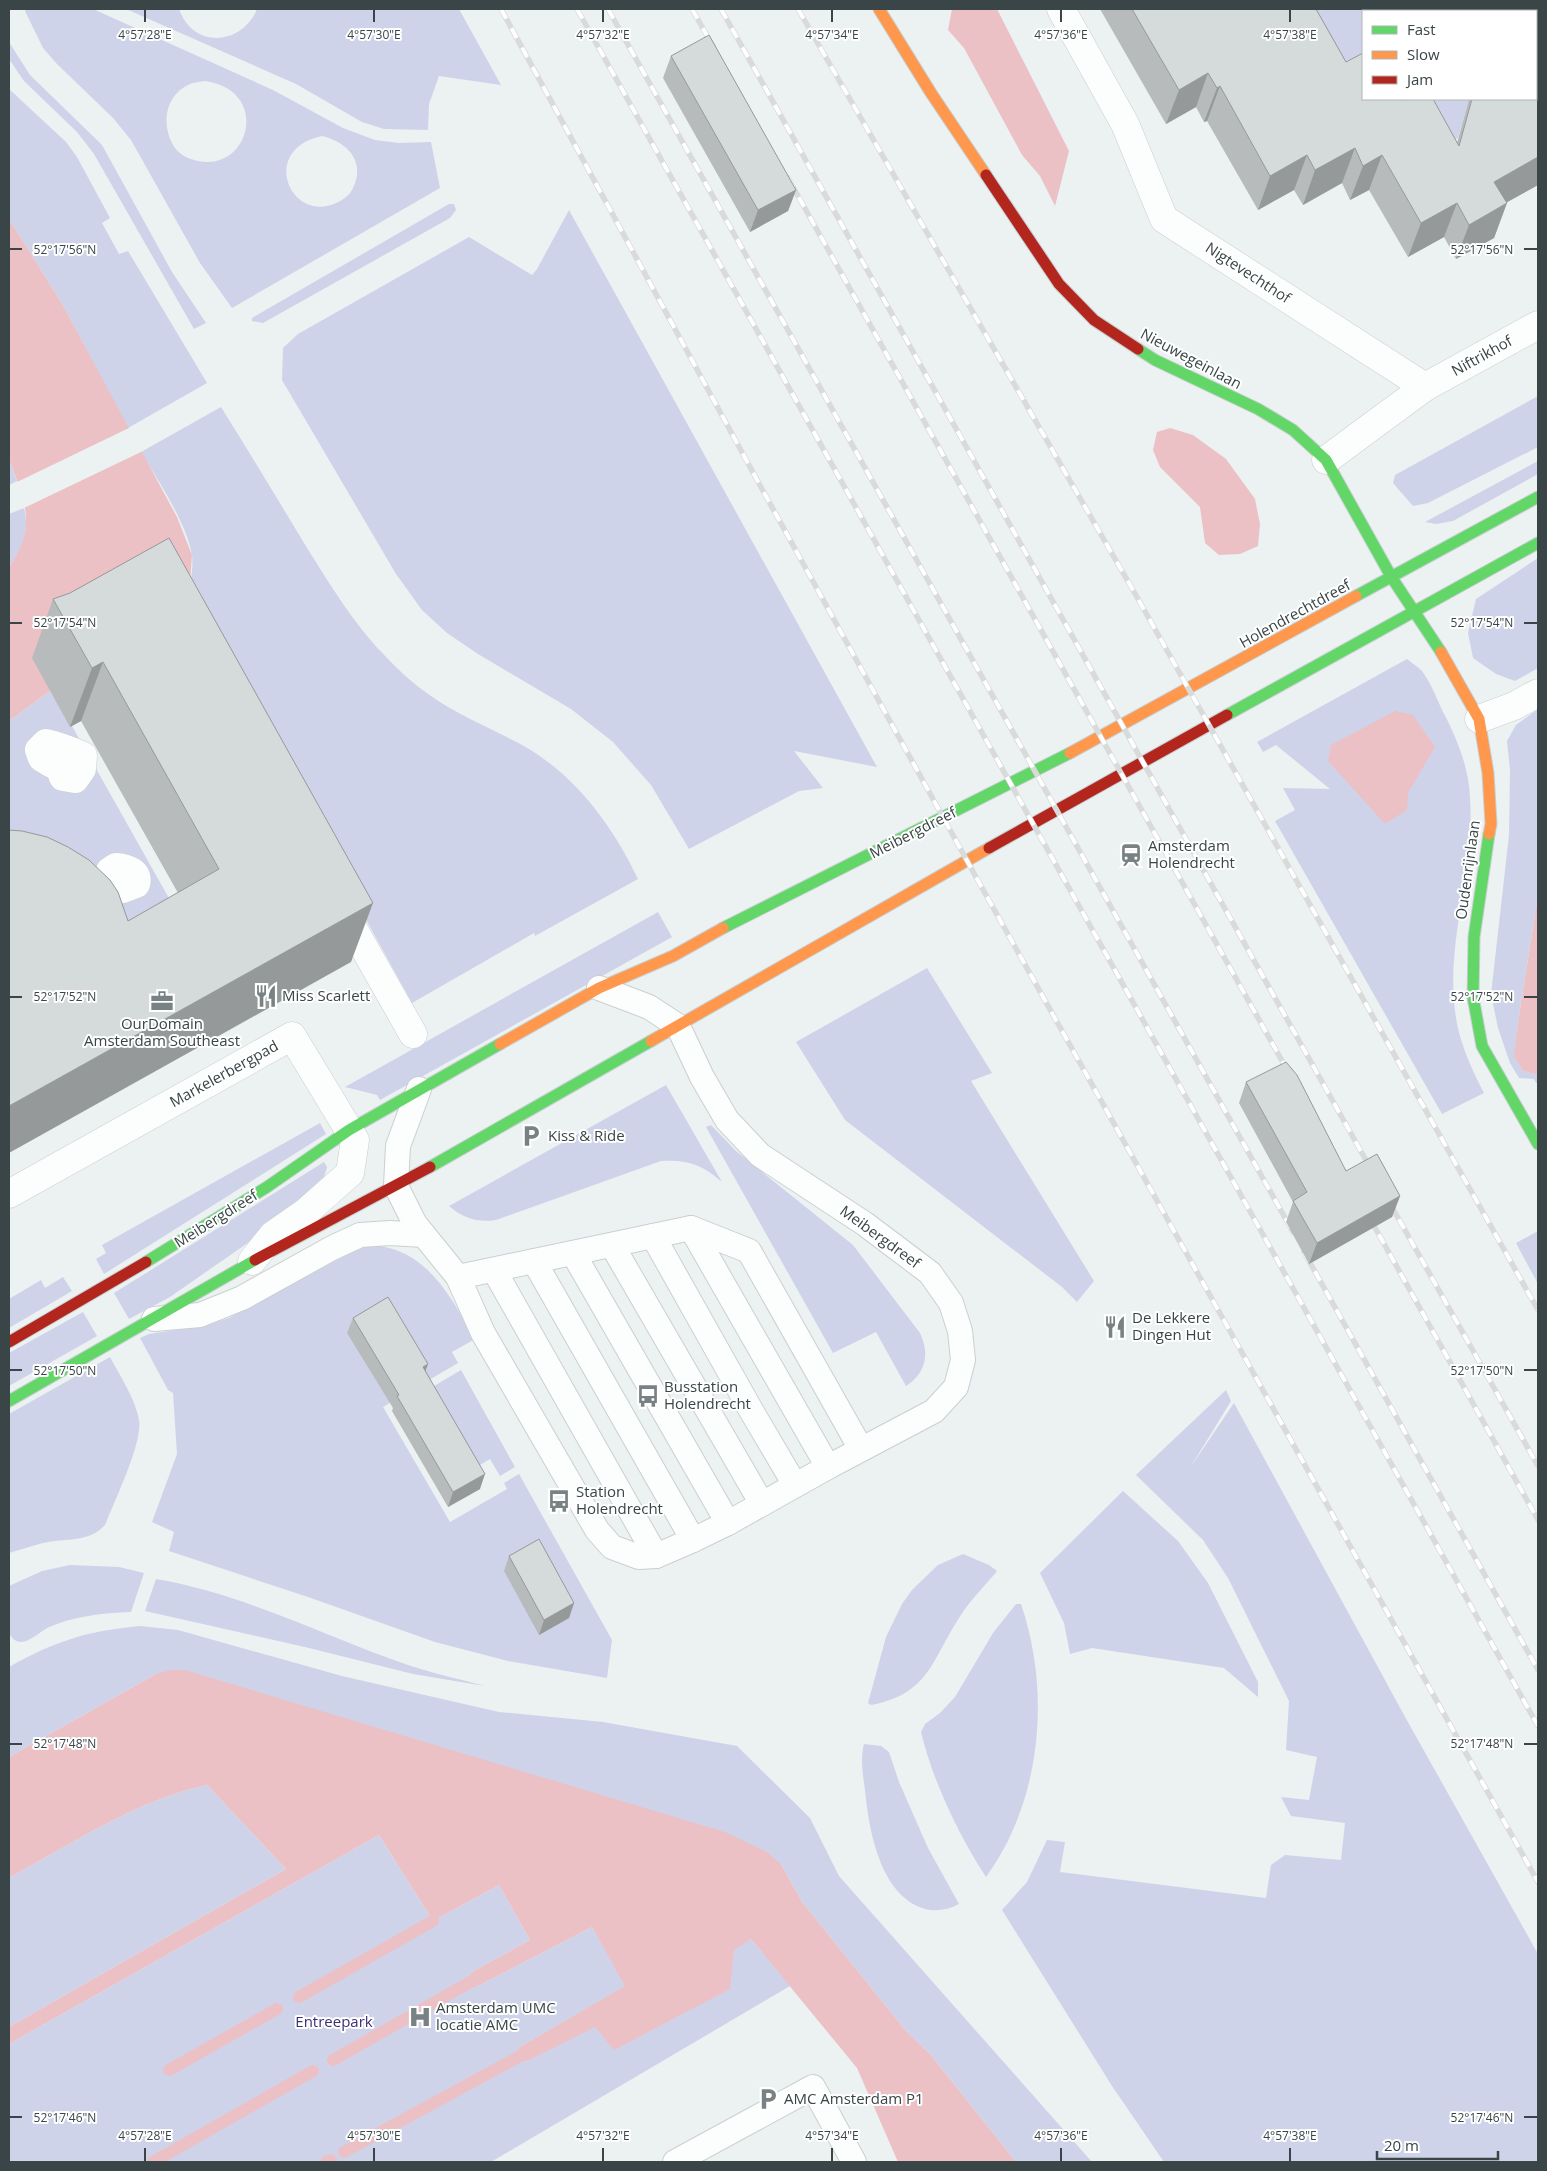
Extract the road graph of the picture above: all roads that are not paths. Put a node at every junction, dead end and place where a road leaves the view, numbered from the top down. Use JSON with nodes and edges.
{"nodes":[{"id":1,"x":879,"y":9,"type":"edge"},
{"id":2,"x":1062,"y":9,"type":"edge"},
{"id":3,"x":1538,"y":326,"type":"edge"},
{"id":4,"x":1425,"y":387,"type":"junction"},
{"id":5,"x":1326,"y":460,"type":"junction"},
{"id":6,"x":1538,"y":496,"type":"edge"},
{"id":7,"x":1538,"y":543,"type":"edge"},
{"id":8,"x":1392,"y":578,"type":"junction"},
{"id":9,"x":1414,"y":613,"type":"junction"},
{"id":10,"x":1538,"y":693,"type":"edge"},
{"id":11,"x":1479,"y":719,"type":"junction"},
{"id":12,"x":1064,"y":756,"type":"joint"},
{"id":13,"x":336,"y":898,"type":"edge"},
{"id":14,"x":599,"y":988,"type":"junction"},
{"id":15,"x":678,"y":1026,"type":"junction"},
{"id":16,"x":413,"y":1034,"type":"dead end"},
{"id":17,"x":419,"y":1089,"type":"junction"},
{"id":18,"x":349,"y":1130,"type":"junction"},
{"id":19,"x":1538,"y":1144,"type":"edge"},
{"id":20,"x":396,"y":1186,"type":"junction"},
{"id":21,"x":9,"y":1194,"type":"edge"},
{"id":22,"x":691,"y":1228,"type":"junction"},
{"id":23,"x":424,"y":1235,"type":"junction"},
{"id":24,"x":653,"y":1236,"type":"junction"},
{"id":25,"x":612,"y":1245,"type":"junction"},
{"id":26,"x":573,"y":1253,"type":"junction"},
{"id":27,"x":534,"y":1261,"type":"junction"},
{"id":28,"x":252,"y":1262,"type":"junction"},
{"id":29,"x":494,"y":1270,"type":"junction"},
{"id":30,"x":458,"y":1277,"type":"junction"},
{"id":31,"x":154,"y":1319,"type":"junction"},
{"id":32,"x":9,"y":1342,"type":"edge"},
{"id":33,"x":9,"y":1401,"type":"edge"},
{"id":34,"x":861,"y":1449,"type":"junction"},
{"id":35,"x":828,"y":1466,"type":"junction"},
{"id":36,"x":796,"y":1485,"type":"junction"},
{"id":37,"x":762,"y":1504,"type":"junction"},
{"id":38,"x":728,"y":1523,"type":"junction"},
{"id":39,"x":693,"y":1540,"type":"junction"},
{"id":40,"x":656,"y":1556,"type":"junction"},
{"id":41,"x":675,"y":2162,"type":"edge"},
{"id":42,"x":854,"y":2162,"type":"edge"}],
"edges":[{"from":1,"to":5,"type":"main road","name":"Nieuwegeinlaan"},
{"from":2,"to":4,"type":"street","name":"Nigtevechthof"},
{"from":3,"to":4,"type":"street","name":"Niftrikhof"},
{"from":4,"to":5,"type":"street"},
{"from":5,"to":8,"type":"main road","name":"Nieuwegeinlaan"},
{"from":6,"to":8,"type":"main road","name":"Holendrechtdreef"},
{"from":7,"to":9,"type":"main road"},
{"from":8,"to":9,"type":"main road","name":"Oudenrijnlaan"},
{"from":8,"to":12,"type":"main road","name":"Holendrechtdreef"},
{"from":9,"to":11,"type":"main road","name":"Oudenrijnlaan"},
{"from":9,"to":15,"type":"main road"},
{"from":10,"to":11,"type":"street"},
{"from":11,"to":19,"type":"main road","name":"Oudenrijnlaan"},
{"from":12,"to":14,"type":"main road","name":"Meibergdreef"},
{"from":13,"to":16,"type":"street"},
{"from":14,"to":15,"type":"lane"},
{"from":14,"to":17,"type":"main road","name":"Meibergdreef"},
{"from":15,"to":20,"type":"main road"},
{"from":15,"to":34,"type":"lane","name":"Meibergdreef"},
{"from":17,"to":18,"type":"main road","name":"Meibergdreef"},
{"from":17,"to":20,"type":"lane","name":"Meibergdreef"},
{"from":18,"to":21,"type":"street","name":"Markelerbergpad"},
{"from":18,"to":28,"type":"street","name":"Markelerbergpad"},
{"from":18,"to":32,"type":"main road","name":"Meibergdreef"},
{"from":20,"to":23,"type":"lane","name":"Meibergdreef"},
{"from":20,"to":28,"type":"main road"},
{"from":22,"to":24,"type":"lane"},
{"from":22,"to":34,"type":"lane"},
{"from":22,"to":35,"type":"lane"},
{"from":23,"to":30,"type":"lane","name":"Meibergdreef"},
{"from":23,"to":31,"type":"lane"},
{"from":24,"to":25,"type":"lane"},
{"from":24,"to":36,"type":"lane"},
{"from":25,"to":26,"type":"lane"},
{"from":25,"to":37,"type":"lane"},
{"from":26,"to":27,"type":"lane"},
{"from":26,"to":38,"type":"lane"},
{"from":27,"to":29,"type":"lane"},
{"from":27,"to":39,"type":"lane"},
{"from":28,"to":31,"type":"main road"},
{"from":29,"to":30,"type":"lane"},
{"from":29,"to":40,"type":"lane"},
{"from":30,"to":40,"type":"lane","name":"Meibergdreef"},
{"from":31,"to":33,"type":"main road"},
{"from":34,"to":35,"type":"lane","name":"Meibergdreef"},
{"from":35,"to":36,"type":"lane","name":"Meibergdreef"},
{"from":36,"to":37,"type":"lane","name":"Meibergdreef"},
{"from":37,"to":38,"type":"lane","name":"Meibergdreef"},
{"from":38,"to":39,"type":"lane","name":"Meibergdreef"},
{"from":39,"to":40,"type":"lane","name":"Meibergdreef"},
{"from":41,"to":42,"type":"lane"}]}
